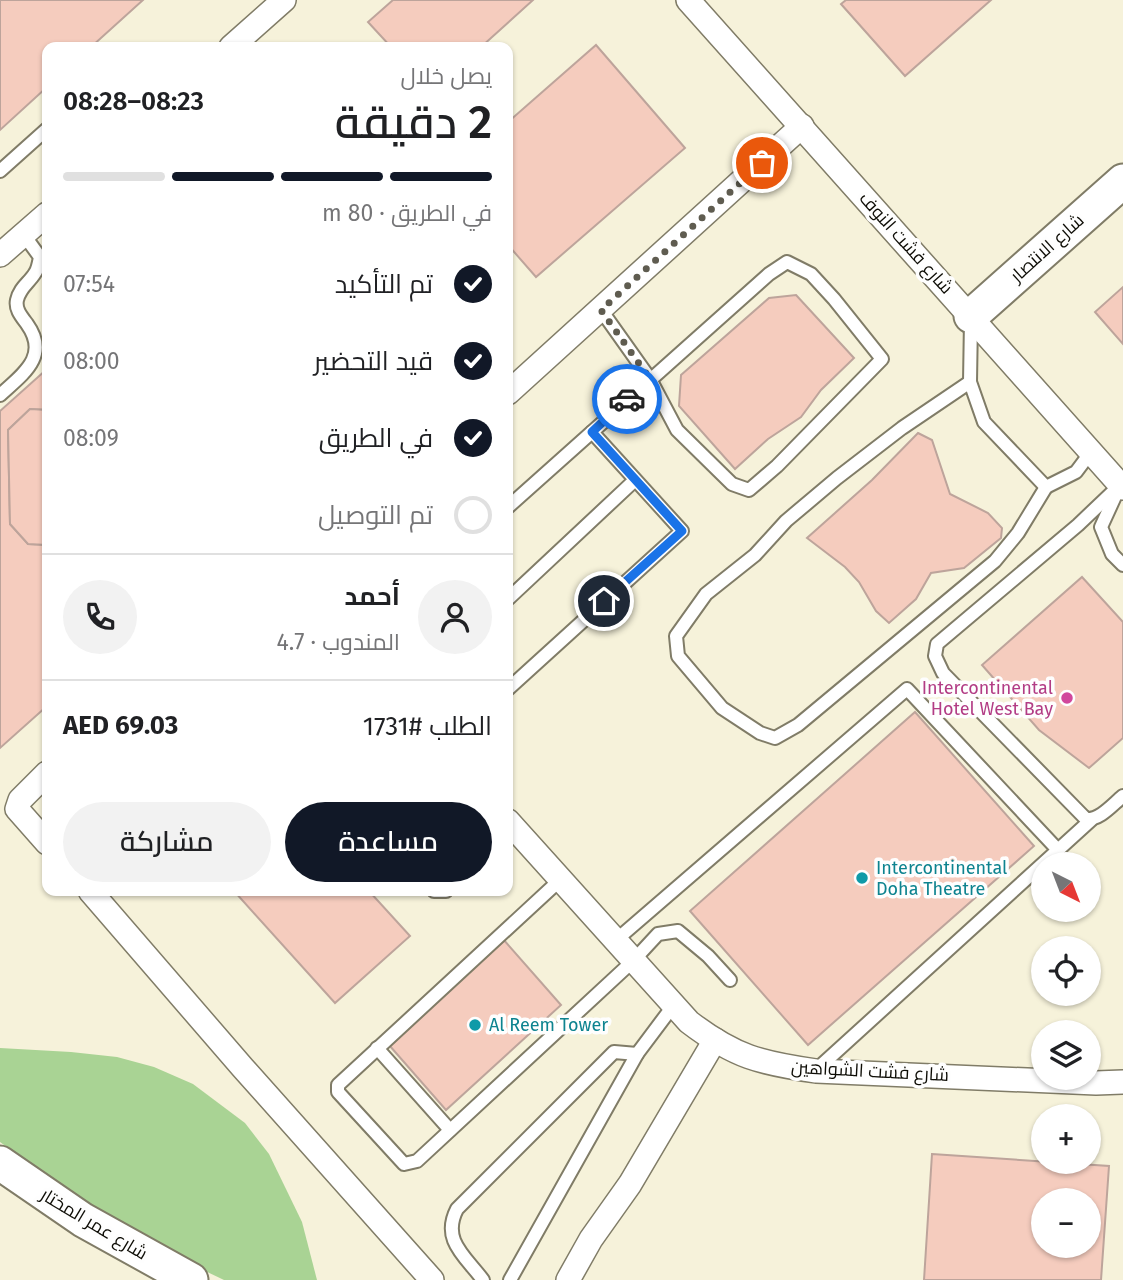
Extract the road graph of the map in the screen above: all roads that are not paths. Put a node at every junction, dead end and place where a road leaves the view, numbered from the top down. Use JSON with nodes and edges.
{"nodes":[{"id":1,"x":284,"y":0,"type":"edge"},
{"id":2,"x":688,"y":0,"type":"edge"},
{"id":3,"x":237,"y":42,"type":"edge"},
{"id":4,"x":802,"y":126,"type":"junction"},
{"id":5,"x":42,"y":133,"type":"edge"},
{"id":6,"x":0,"y":171,"type":"edge"},
{"id":7,"x":1123,"y":181,"type":"edge"},
{"id":8,"x":42,"y":218,"type":"edge"},
{"id":9,"x":24,"y":234,"type":"junction"},
{"id":10,"x":0,"y":255,"type":"edge"},
{"id":11,"x":601,"y":310,"type":"junction"},
{"id":12,"x":971,"y":316,"type":"junction"},
{"id":13,"x":650,"y":379,"type":"junction"},
{"id":14,"x":970,"y":382,"type":"junction"},
{"id":15,"x":513,"y":389,"type":"edge"},
{"id":16,"x":0,"y":395,"type":"edge"},
{"id":17,"x":592,"y":432,"type":"junction"},
{"id":18,"x":1091,"y":452,"type":"junction"},
{"id":19,"x":635,"y":480,"type":"junction"},
{"id":20,"x":1046,"y":487,"type":"junction"},
{"id":21,"x":1122,"y":487,"type":"edge"},
{"id":22,"x":513,"y":503,"type":"edge"},
{"id":23,"x":1123,"y":565,"type":"edge"},
{"id":24,"x":513,"y":594,"type":"edge"},
{"id":25,"x":513,"y":684,"type":"edge"},
{"id":26,"x":42,"y":778,"type":"edge"},
{"id":27,"x":1123,"y":796,"type":"edge"},
{"id":28,"x":1091,"y":820,"type":"junction"},
{"id":29,"x":513,"y":832,"type":"edge"},
{"id":30,"x":42,"y":837,"type":"edge"},
{"id":31,"x":1058,"y":850,"type":"junction"},
{"id":32,"x":560,"y":880,"type":"junction"},
{"id":33,"x":94,"y":896,"type":"edge"},
{"id":34,"x":615,"y":941,"type":"junction"},
{"id":35,"x":633,"y":961,"type":"junction"},
{"id":36,"x":730,"y":980,"type":"dead end"},
{"id":37,"x":673,"y":1006,"type":"junction"},
{"id":38,"x":715,"y":1040,"type":"junction"},
{"id":39,"x":377,"y":1048,"type":"junction"},
{"id":40,"x":637,"y":1054,"type":"junction"},
{"id":41,"x":816,"y":1070,"type":"junction"},
{"id":42,"x":1123,"y":1082,"type":"edge"},
{"id":43,"x":450,"y":1130,"type":"junction"},
{"id":44,"x":5,"y":1178,"type":"edge"},
{"id":45,"x":141,"y":1269,"type":"edge"},
{"id":46,"x":191,"y":1280,"type":"edge"},
{"id":47,"x":432,"y":1280,"type":"edge"},
{"id":48,"x":484,"y":1280,"type":"edge"},
{"id":49,"x":510,"y":1280,"type":"edge"},
{"id":50,"x":568,"y":1280,"type":"edge"}],
"edges":[{"from":1,"to":3,"type":"street"},
{"from":2,"to":4,"type":"street","name":"شارع فشت النوف"},
{"from":4,"to":11,"type":"street"},
{"from":4,"to":12,"type":"street","name":"شارع فشت النوف"},
{"from":5,"to":6,"type":"lane"},
{"from":7,"to":12,"type":"main road","name":"شارع الانتصار"},
{"from":8,"to":9,"type":"street"},
{"from":9,"to":10,"type":"street"},
{"from":9,"to":16,"type":"lane"},
{"from":11,"to":13,"type":"lane"},
{"from":11,"to":15,"type":"street"},
{"from":12,"to":14,"type":"lane"},
{"from":12,"to":18,"type":"street","name":"شارع فشت النوف"},
{"from":13,"to":13,"type":"lane"},
{"from":13,"to":17,"type":"lane"},
{"from":14,"to":20,"type":"lane"},
{"from":14,"to":20,"type":"lane"},
{"from":17,"to":19,"type":"lane"},
{"from":17,"to":22,"type":"lane"},
{"from":18,"to":20,"type":"lane"},
{"from":18,"to":21,"type":"street","name":"شارع فشت النوف"},
{"from":19,"to":24,"type":"lane"},
{"from":19,"to":25,"type":"lane"},
{"from":21,"to":23,"type":"lane"},
{"from":21,"to":28,"type":"lane"},
{"from":26,"to":30,"type":"street"},
{"from":27,"to":28,"type":"lane"},
{"from":28,"to":31,"type":"lane"},
{"from":29,"to":32,"type":"street","name":"شارع فشت الشواهين"},
{"from":31,"to":34,"type":"lane"},
{"from":31,"to":41,"type":"lane"},
{"from":32,"to":34,"type":"street","name":"شارع فشت الشواهين"},
{"from":32,"to":39,"type":"lane"},
{"from":33,"to":47,"type":"street"},
{"from":34,"to":35,"type":"street","name":"شارع فشت الشواهين"},
{"from":35,"to":36,"type":"lane"},
{"from":35,"to":37,"type":"street","name":"شارع فشت الشواهين"},
{"from":35,"to":43,"type":"lane"},
{"from":37,"to":38,"type":"street","name":"شارع فشت الشواهين"},
{"from":37,"to":40,"type":"lane"},
{"from":38,"to":41,"type":"street","name":"شارع فشت الشواهين"},
{"from":38,"to":50,"type":"street"},
{"from":39,"to":43,"type":"lane"},
{"from":39,"to":43,"type":"lane"},
{"from":40,"to":48,"type":"lane"},
{"from":40,"to":49,"type":"lane"},
{"from":41,"to":42,"type":"street","name":"شارع فشت الشواهين"},
{"from":44,"to":45,"type":"main road","name":"شارع عمر المختار"},
{"from":45,"to":46,"type":"main road","name":"شارع عمر المختار"}]}
